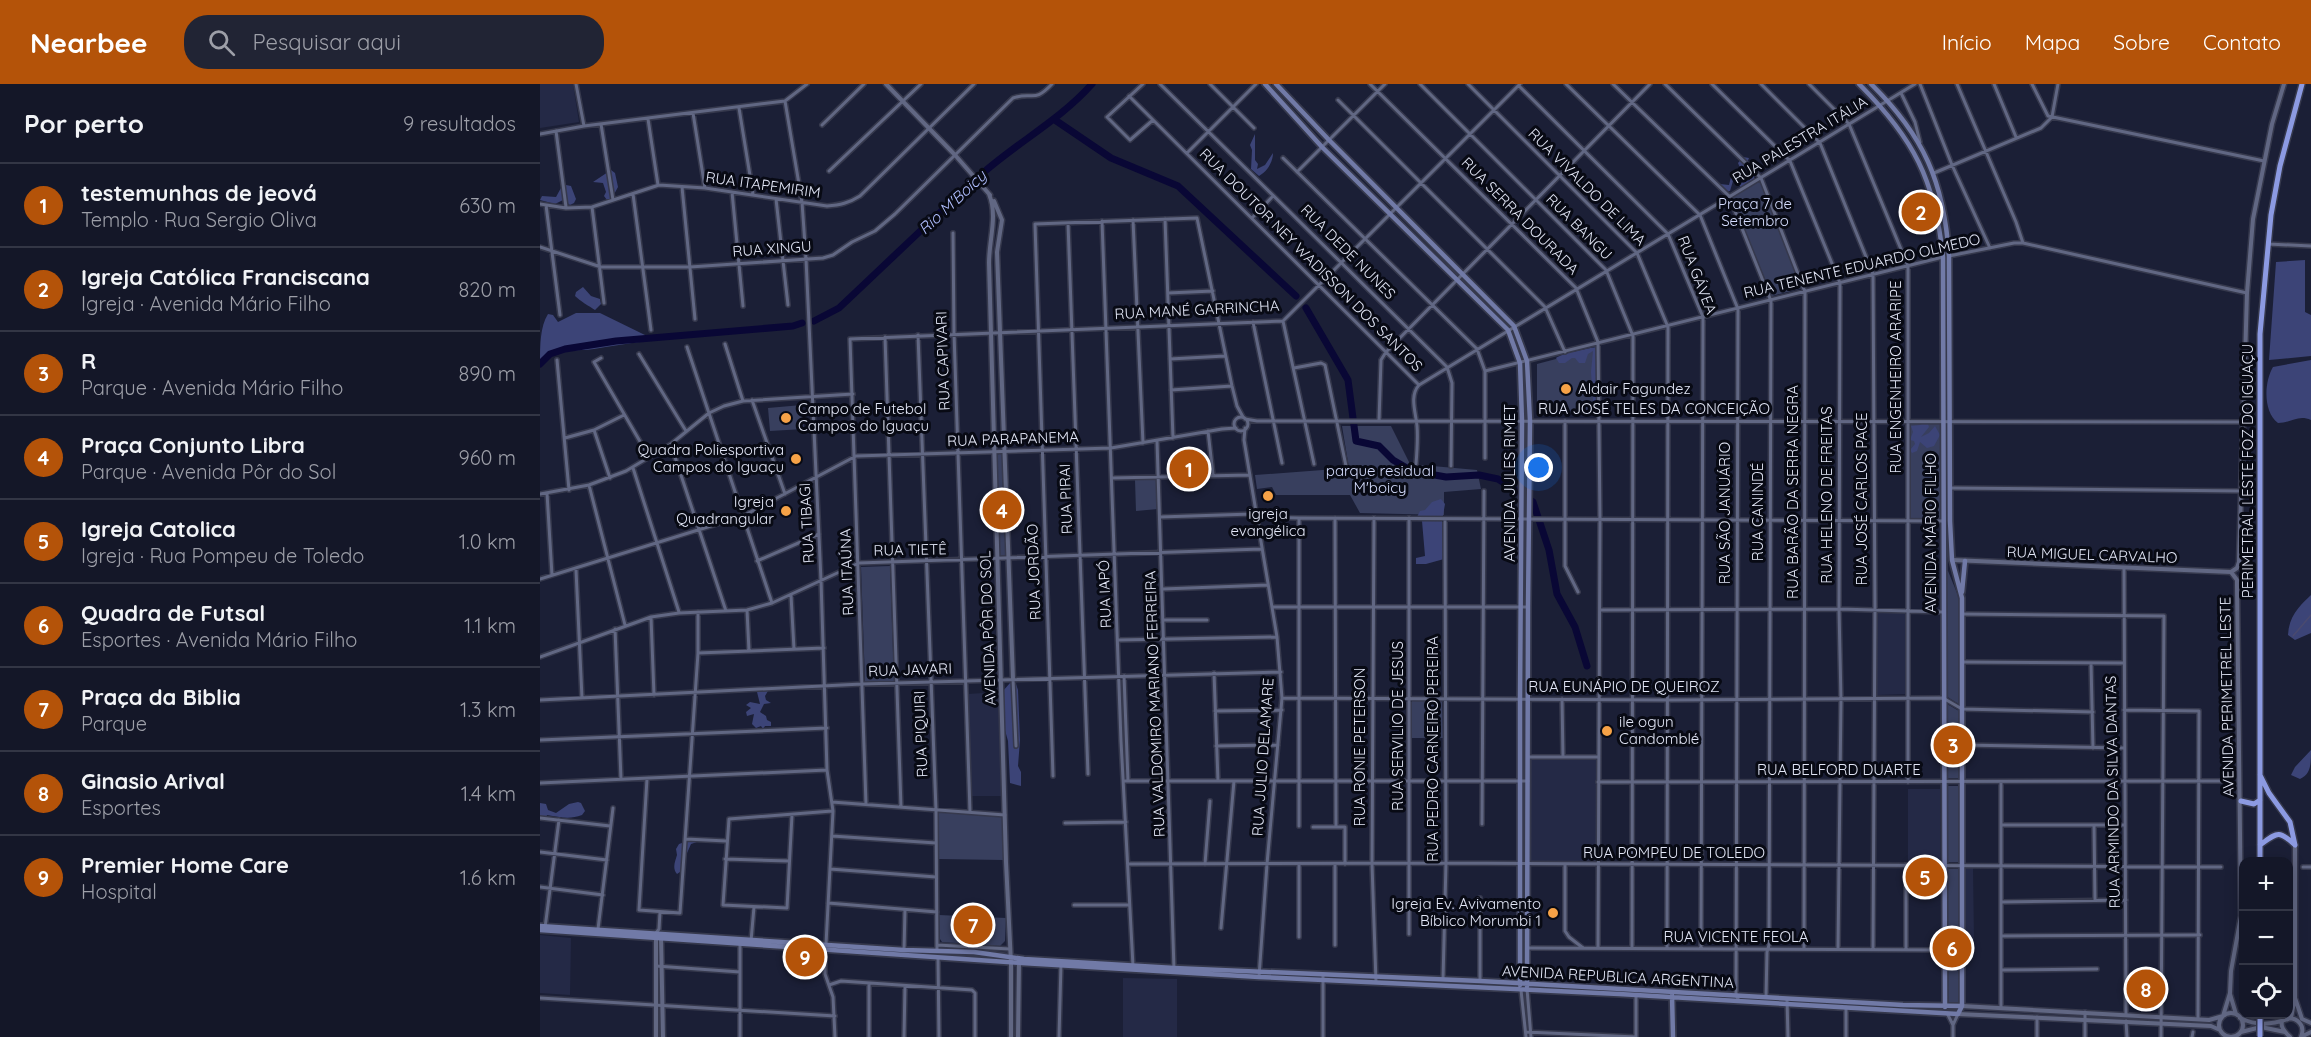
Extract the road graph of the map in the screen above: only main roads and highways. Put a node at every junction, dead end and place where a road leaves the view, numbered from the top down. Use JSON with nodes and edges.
{"nodes":[{"id":1,"x":1265,"y":84,"type":"edge"},
{"id":2,"x":1276,"y":84,"type":"edge"},
{"id":3,"x":1859,"y":84,"type":"edge"},
{"id":4,"x":1871,"y":84,"type":"edge"},
{"id":5,"x":2302,"y":84,"type":"edge"},
{"id":6,"x":1946,"y":257,"type":"junction"},
{"id":7,"x":1947,"y":420,"type":"junction"},
{"id":8,"x":1965,"y":561,"type":"road end"},
{"id":9,"x":1962,"y":598,"type":"junction"},
{"id":10,"x":1525,"y":607,"type":"junction"},
{"id":11,"x":2260,"y":774,"type":"junction"},
{"id":12,"x":2260,"y":800,"type":"junction"},
{"id":13,"x":2241,"y":801,"type":"road end"},
{"id":14,"x":2260,"y":845,"type":"junction"},
{"id":15,"x":2260,"y":857,"type":"edge"},
{"id":16,"x":1525,"y":864,"type":"junction"},
{"id":17,"x":542,"y":928,"type":"edge"},
{"id":18,"x":826,"y":947,"type":"junction"},
{"id":19,"x":938,"y":951,"type":"junction"},
{"id":20,"x":1019,"y":961,"type":"junction"},
{"id":21,"x":1376,"y":979,"type":"junction"},
{"id":22,"x":1443,"y":979,"type":"junction"},
{"id":23,"x":1432,"y":985,"type":"junction"},
{"id":24,"x":1520,"y":986,"type":"junction"},
{"id":25,"x":1527,"y":987,"type":"junction"},
{"id":26,"x":1672,"y":994,"type":"junction"},
{"id":27,"x":1787,"y":1001,"type":"junction"},
{"id":28,"x":1945,"y":1006,"type":"junction"},
{"id":29,"x":1962,"y":1006,"type":"junction"},
{"id":30,"x":1947,"y":1013,"type":"junction"},
{"id":31,"x":2260,"y":1019,"type":"edge"},
{"id":32,"x":2260,"y":1036,"type":"edge"},
{"id":33,"x":1673,"y":1037,"type":"edge"}],
"edges":[{"from":1,"to":10,"type":"main road","name":"AVENIDA JULES RIMET"},
{"from":2,"to":10,"type":"main road","name":"AVENIDA JULES RIMET"},
{"from":3,"to":6,"type":"main road","name":"AVENIDA MÁRIO FILHO"},
{"from":4,"to":6,"type":"main road","name":"AVENIDA MÁRIO FILHO"},
{"from":5,"to":11,"type":"highway","name":"PERIMETRAL LESTE FOZ DO IGUAÇU"},
{"from":6,"to":7,"type":"main road","name":"AVENIDA MÁRIO FILHO"},
{"from":7,"to":9,"type":"main road","name":"AVENIDA MÁRIO FILHO"},
{"from":7,"to":28,"type":"main road","name":"AVENIDA MÁRIO FILHO"},
{"from":8,"to":9,"type":"main road"},
{"from":9,"to":29,"type":"main road","name":"AVENIDA MÁRIO FILHO"},
{"from":10,"to":16,"type":"main road","name":"AVENIDA JULES RIMET"},
{"from":10,"to":16,"type":"main road","name":"AVENIDA JULES RIMET"},
{"from":11,"to":12,"type":"highway","name":"PERIMETRAL LESTE FOZ DO IGUAÇU"},
{"from":11,"to":14,"type":"highway"},
{"from":12,"to":13,"type":"highway"},
{"from":12,"to":14,"type":"highway","name":"PERIMETRAL LESTE FOZ DO IGUAÇU"},
{"from":14,"to":15,"type":"highway","name":"PERIMETRAL LESTE FOZ DO IGUAÇU"},
{"from":16,"to":24,"type":"main road","name":"AVENIDA JULES RIMET"},
{"from":16,"to":25,"type":"main road","name":"AVENIDA JULES RIMET"},
{"from":17,"to":18,"type":"main road"},
{"from":18,"to":19,"type":"main road"},
{"from":18,"to":19,"type":"main road"},
{"from":19,"to":20,"type":"main road","name":"AVENIDA REPUBLICA ARGENTINA"},
{"from":19,"to":20,"type":"main road","name":"AVENIDA REPUBLICA ARGENTINA"},
{"from":20,"to":21,"type":"main road","name":"AVENIDA REPUBLICA ARGENTINA"},
{"from":21,"to":22,"type":"main road","name":"AVENIDA REPUBLICA ARGENTINA"},
{"from":21,"to":23,"type":"main road","name":"AVENIDA REPUBLICA ARGENTINA"},
{"from":22,"to":23,"type":"main road"},
{"from":22,"to":24,"type":"main road","name":"AVENIDA REPUBLICA ARGENTINA"},
{"from":23,"to":24,"type":"main road","name":"AVENIDA REPUBLICA ARGENTINA"},
{"from":24,"to":25,"type":"main road","name":"AVENIDA REPUBLICA ARGENTINA"},
{"from":25,"to":26,"type":"main road","name":"AVENIDA REPUBLICA ARGENTINA"},
{"from":25,"to":26,"type":"main road","name":"AVENIDA REPUBLICA ARGENTINA"},
{"from":26,"to":27,"type":"main road","name":"AVENIDA REPUBLICA ARGENTINA"},
{"from":26,"to":27,"type":"main road","name":"AVENIDA REPUBLICA ARGENTINA"},
{"from":26,"to":33,"type":"main road"},
{"from":27,"to":28,"type":"main road","name":"AVENIDA REPUBLICA ARGENTINA"},
{"from":27,"to":30,"type":"main road","name":"AVENIDA REPUBLICA ARGENTINA"},
{"from":28,"to":29,"type":"main road","name":"AVENIDA REPUBLICA ARGENTINA"},
{"from":28,"to":30,"type":"main road","name":"AVENIDA MÁRIO FILHO"},
{"from":29,"to":30,"type":"main road","name":"AVENIDA REPUBLICA ARGENTINA"},
{"from":31,"to":32,"type":"highway","bridge":true}]}
